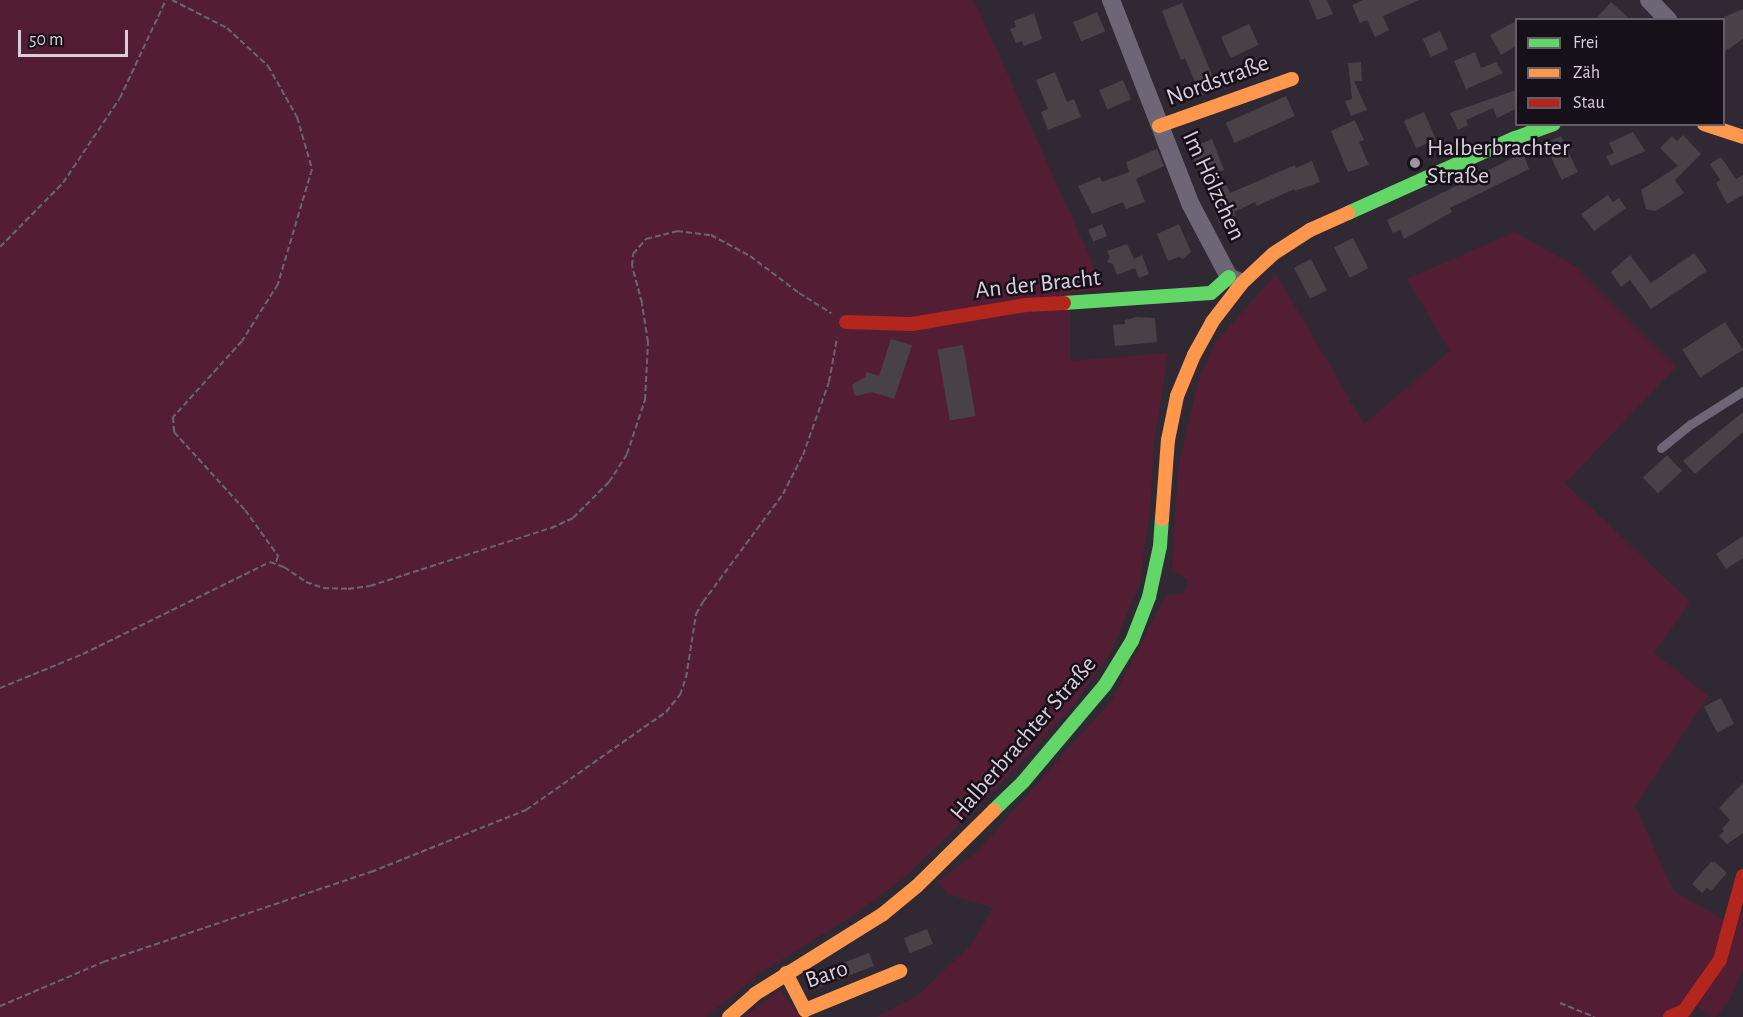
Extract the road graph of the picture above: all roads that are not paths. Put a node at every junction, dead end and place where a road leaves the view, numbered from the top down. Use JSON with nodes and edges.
{"nodes":[{"id":1,"x":1111,"y":0,"type":"edge"},
{"id":2,"x":1649,"y":0,"type":"edge"},
{"id":3,"x":1666,"y":18,"type":"edge"},
{"id":4,"x":1292,"y":79,"type":"dead end"},
{"id":5,"x":1160,"y":126,"type":"junction"},
{"id":6,"x":1548,"y":126,"type":"edge"},
{"id":7,"x":1710,"y":126,"type":"edge"},
{"id":8,"x":1743,"y":137,"type":"edge"},
{"id":9,"x":1236,"y":280,"type":"junction"},
{"id":10,"x":846,"y":322,"type":"road end"},
{"id":11,"x":1743,"y":391,"type":"edge"},
{"id":12,"x":1661,"y":448,"type":"dead end"},
{"id":13,"x":1743,"y":876,"type":"edge"},
{"id":14,"x":900,"y":971,"type":"dead end"},
{"id":15,"x":786,"y":973,"type":"junction"},
{"id":16,"x":729,"y":1017,"type":"edge"},
{"id":17,"x":1670,"y":1017,"type":"edge"}],
"edges":[{"from":1,"to":5,"type":"street","name":"Im Hölzchen"},
{"from":2,"to":3,"type":"street"},
{"from":4,"to":5,"type":"main road","name":"Nordstraße"},
{"from":5,"to":9,"type":"street","name":"Im Hölzchen"},
{"from":6,"to":9,"type":"main road","name":"Halberbrachter Straße"},
{"from":7,"to":8,"type":"main road"},
{"from":9,"to":10,"type":"main road","name":"An der Bracht"},
{"from":9,"to":15,"type":"main road","name":"Halberbrachter Straße"},
{"from":11,"to":12,"type":"lane"},
{"from":13,"to":17,"type":"main road"},
{"from":14,"to":15,"type":"main road","name":"Baro"},
{"from":15,"to":16,"type":"main road","name":"Halberbrachter Straße"}]}
